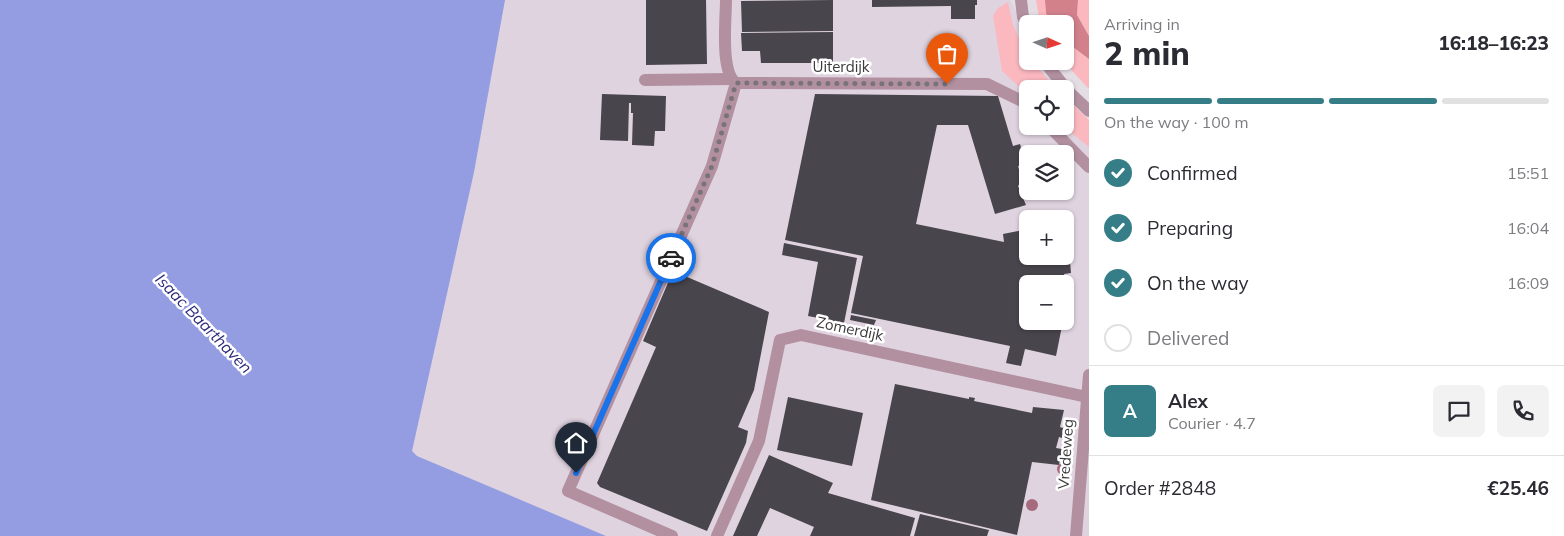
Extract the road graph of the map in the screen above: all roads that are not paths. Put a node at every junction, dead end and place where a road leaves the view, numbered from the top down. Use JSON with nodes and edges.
{"nodes":[{"id":1,"x":726,"y":0,"type":"edge"},
{"id":2,"x":1021,"y":0,"type":"edge"},
{"id":3,"x":1023,"y":15,"type":"edge"},
{"id":4,"x":1051,"y":70,"type":"edge"},
{"id":5,"x":645,"y":80,"type":"dead end"},
{"id":6,"x":733,"y":81,"type":"junction"},
{"id":7,"x":1019,"y":100,"type":"edge"},
{"id":8,"x":1089,"y":111,"type":"edge"},
{"id":9,"x":1058,"y":135,"type":"edge"},
{"id":10,"x":1089,"y":167,"type":"edge"},
{"id":11,"x":1089,"y":375,"type":"edge"},
{"id":12,"x":1087,"y":397,"type":"junction"},
{"id":13,"x":672,"y":536,"type":"edge"},
{"id":14,"x":717,"y":536,"type":"edge"},
{"id":15,"x":1076,"y":536,"type":"edge"}],
"edges":[{"from":1,"to":6,"type":"street"},
{"from":2,"to":3,"type":"street"},
{"from":4,"to":8,"type":"street"},
{"from":5,"to":6,"type":"street","name":"Uiterdijk"},
{"from":6,"to":7,"type":"street","name":"Uiterdijk"},
{"from":6,"to":13,"type":"street"},
{"from":9,"to":10,"type":"street"},
{"from":11,"to":12,"type":"street","name":"Vredeweg"},
{"from":12,"to":14,"type":"street","name":"Zomerdijk"},
{"from":12,"to":15,"type":"street","name":"Vredeweg"}]}
